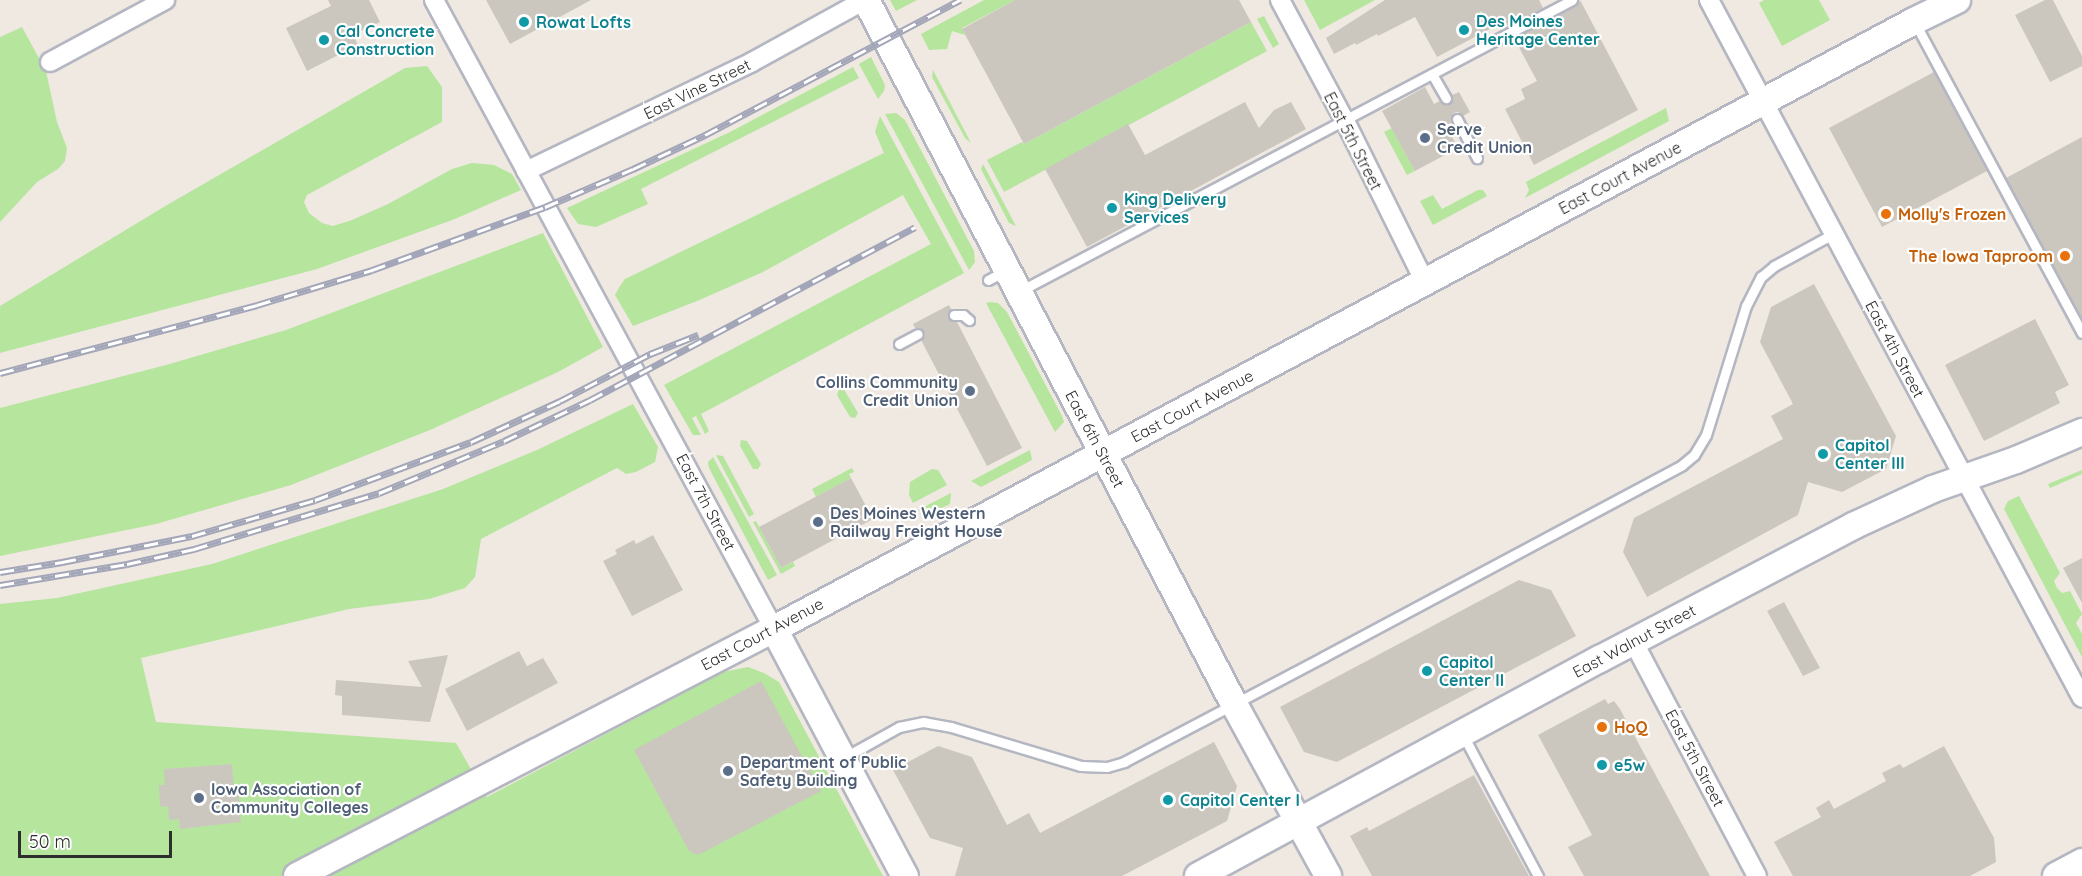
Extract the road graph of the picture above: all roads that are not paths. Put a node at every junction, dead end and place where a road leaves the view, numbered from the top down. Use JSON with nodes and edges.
{"nodes":[{"id":1,"x":165,"y":0,"type":"edge"},
{"id":2,"x":434,"y":0,"type":"edge"},
{"id":3,"x":866,"y":0,"type":"edge"},
{"id":4,"x":1280,"y":0,"type":"edge"},
{"id":5,"x":1572,"y":0,"type":"edge"},
{"id":6,"x":1709,"y":0,"type":"edge"},
{"id":7,"x":1957,"y":0,"type":"edge"},
{"id":8,"x":1914,"y":21,"type":"junction"},
{"id":9,"x":50,"y":62,"type":"dead end"},
{"id":10,"x":1432,"y":74,"type":"junction"},
{"id":11,"x":1446,"y":98,"type":"dead end"},
{"id":12,"x":1763,"y":102,"type":"junction"},
{"id":13,"x":1457,"y":119,"type":"dead end"},
{"id":14,"x":1345,"y":121,"type":"junction"},
{"id":15,"x":1477,"y":158,"type":"dead end"},
{"id":16,"x":526,"y":171,"type":"junction"},
{"id":17,"x":1833,"y":234,"type":"junction"},
{"id":18,"x":1004,"y":281,"type":"junction"},
{"id":19,"x":1425,"y":282,"type":"junction"},
{"id":20,"x":954,"y":315,"type":"dead end"},
{"id":21,"x":969,"y":320,"type":"dead end"},
{"id":22,"x":2082,"y":333,"type":"edge"},
{"id":23,"x":918,"y":334,"type":"dead end"},
{"id":24,"x":899,"y":344,"type":"dead end"},
{"id":25,"x":2082,"y":432,"type":"edge"},
{"id":26,"x":1102,"y":454,"type":"junction"},
{"id":27,"x":1964,"y":478,"type":"junction"},
{"id":28,"x":774,"y":629,"type":"junction"},
{"id":29,"x":1633,"y":641,"type":"junction"},
{"id":30,"x":2082,"y":698,"type":"edge"},
{"id":31,"x":1234,"y":704,"type":"junction"},
{"id":32,"x":1462,"y":734,"type":"junction"},
{"id":33,"x":843,"y":758,"type":"junction"},
{"id":34,"x":1298,"y":823,"type":"junction"},
{"id":35,"x":2082,"y":862,"type":"edge"},
{"id":36,"x":297,"y":876,"type":"edge"},
{"id":37,"x":905,"y":876,"type":"edge"},
{"id":38,"x":1198,"y":876,"type":"edge"},
{"id":39,"x":1328,"y":876,"type":"edge"},
{"id":40,"x":1538,"y":876,"type":"edge"},
{"id":41,"x":1757,"y":876,"type":"edge"},
{"id":42,"x":2056,"y":876,"type":"edge"}],
"edges":[{"from":1,"to":9,"type":"street"},
{"from":2,"to":16,"type":"street","name":"East 7th Street"},
{"from":3,"to":16,"type":"street","name":"East Vine Street"},
{"from":3,"to":18,"type":"street","name":"East 6th Street"},
{"from":4,"to":14,"type":"street","name":"East 5th Street"},
{"from":5,"to":10,"type":"lane"},
{"from":6,"to":12,"type":"street","name":"East 4th Street"},
{"from":7,"to":8,"type":"street","name":"East Court Avenue"},
{"from":8,"to":12,"type":"street","name":"East Court Avenue"},
{"from":8,"to":22,"type":"lane"},
{"from":10,"to":11,"type":"lane"},
{"from":10,"to":14,"type":"lane"},
{"from":12,"to":17,"type":"street","name":"East 4th Street"},
{"from":12,"to":19,"type":"street","name":"East Court Avenue"},
{"from":13,"to":15,"type":"lane"},
{"from":14,"to":18,"type":"lane"},
{"from":14,"to":19,"type":"street","name":"East 5th Street"},
{"from":16,"to":28,"type":"street","name":"East 7th Street"},
{"from":17,"to":27,"type":"street","name":"East 4th Street"},
{"from":17,"to":31,"type":"lane"},
{"from":18,"to":26,"type":"street","name":"East 6th Street"},
{"from":19,"to":26,"type":"street","name":"East Court Avenue"},
{"from":20,"to":21,"type":"lane"},
{"from":23,"to":24,"type":"lane"},
{"from":25,"to":27,"type":"street","name":"East Walnut Street"},
{"from":26,"to":28,"type":"street","name":"East Court Avenue"},
{"from":26,"to":31,"type":"street","name":"East 6th Street"},
{"from":27,"to":29,"type":"street","name":"East Walnut Street"},
{"from":27,"to":30,"type":"street","name":"East 4th Street"},
{"from":28,"to":33,"type":"street","name":"East 7th Street"},
{"from":28,"to":36,"type":"street","name":"East Court Avenue"},
{"from":29,"to":32,"type":"street","name":"East Walnut Street"},
{"from":29,"to":41,"type":"street","name":"East 5th Street"},
{"from":31,"to":33,"type":"lane"},
{"from":31,"to":34,"type":"street","name":"East 6th Street"},
{"from":32,"to":34,"type":"street","name":"East Walnut Street"},
{"from":32,"to":40,"type":"lane"},
{"from":33,"to":37,"type":"street","name":"East 7th Street"},
{"from":34,"to":38,"type":"street","name":"East Walnut Street"},
{"from":34,"to":39,"type":"street","name":"East 6th Street"},
{"from":35,"to":42,"type":"street"}]}
